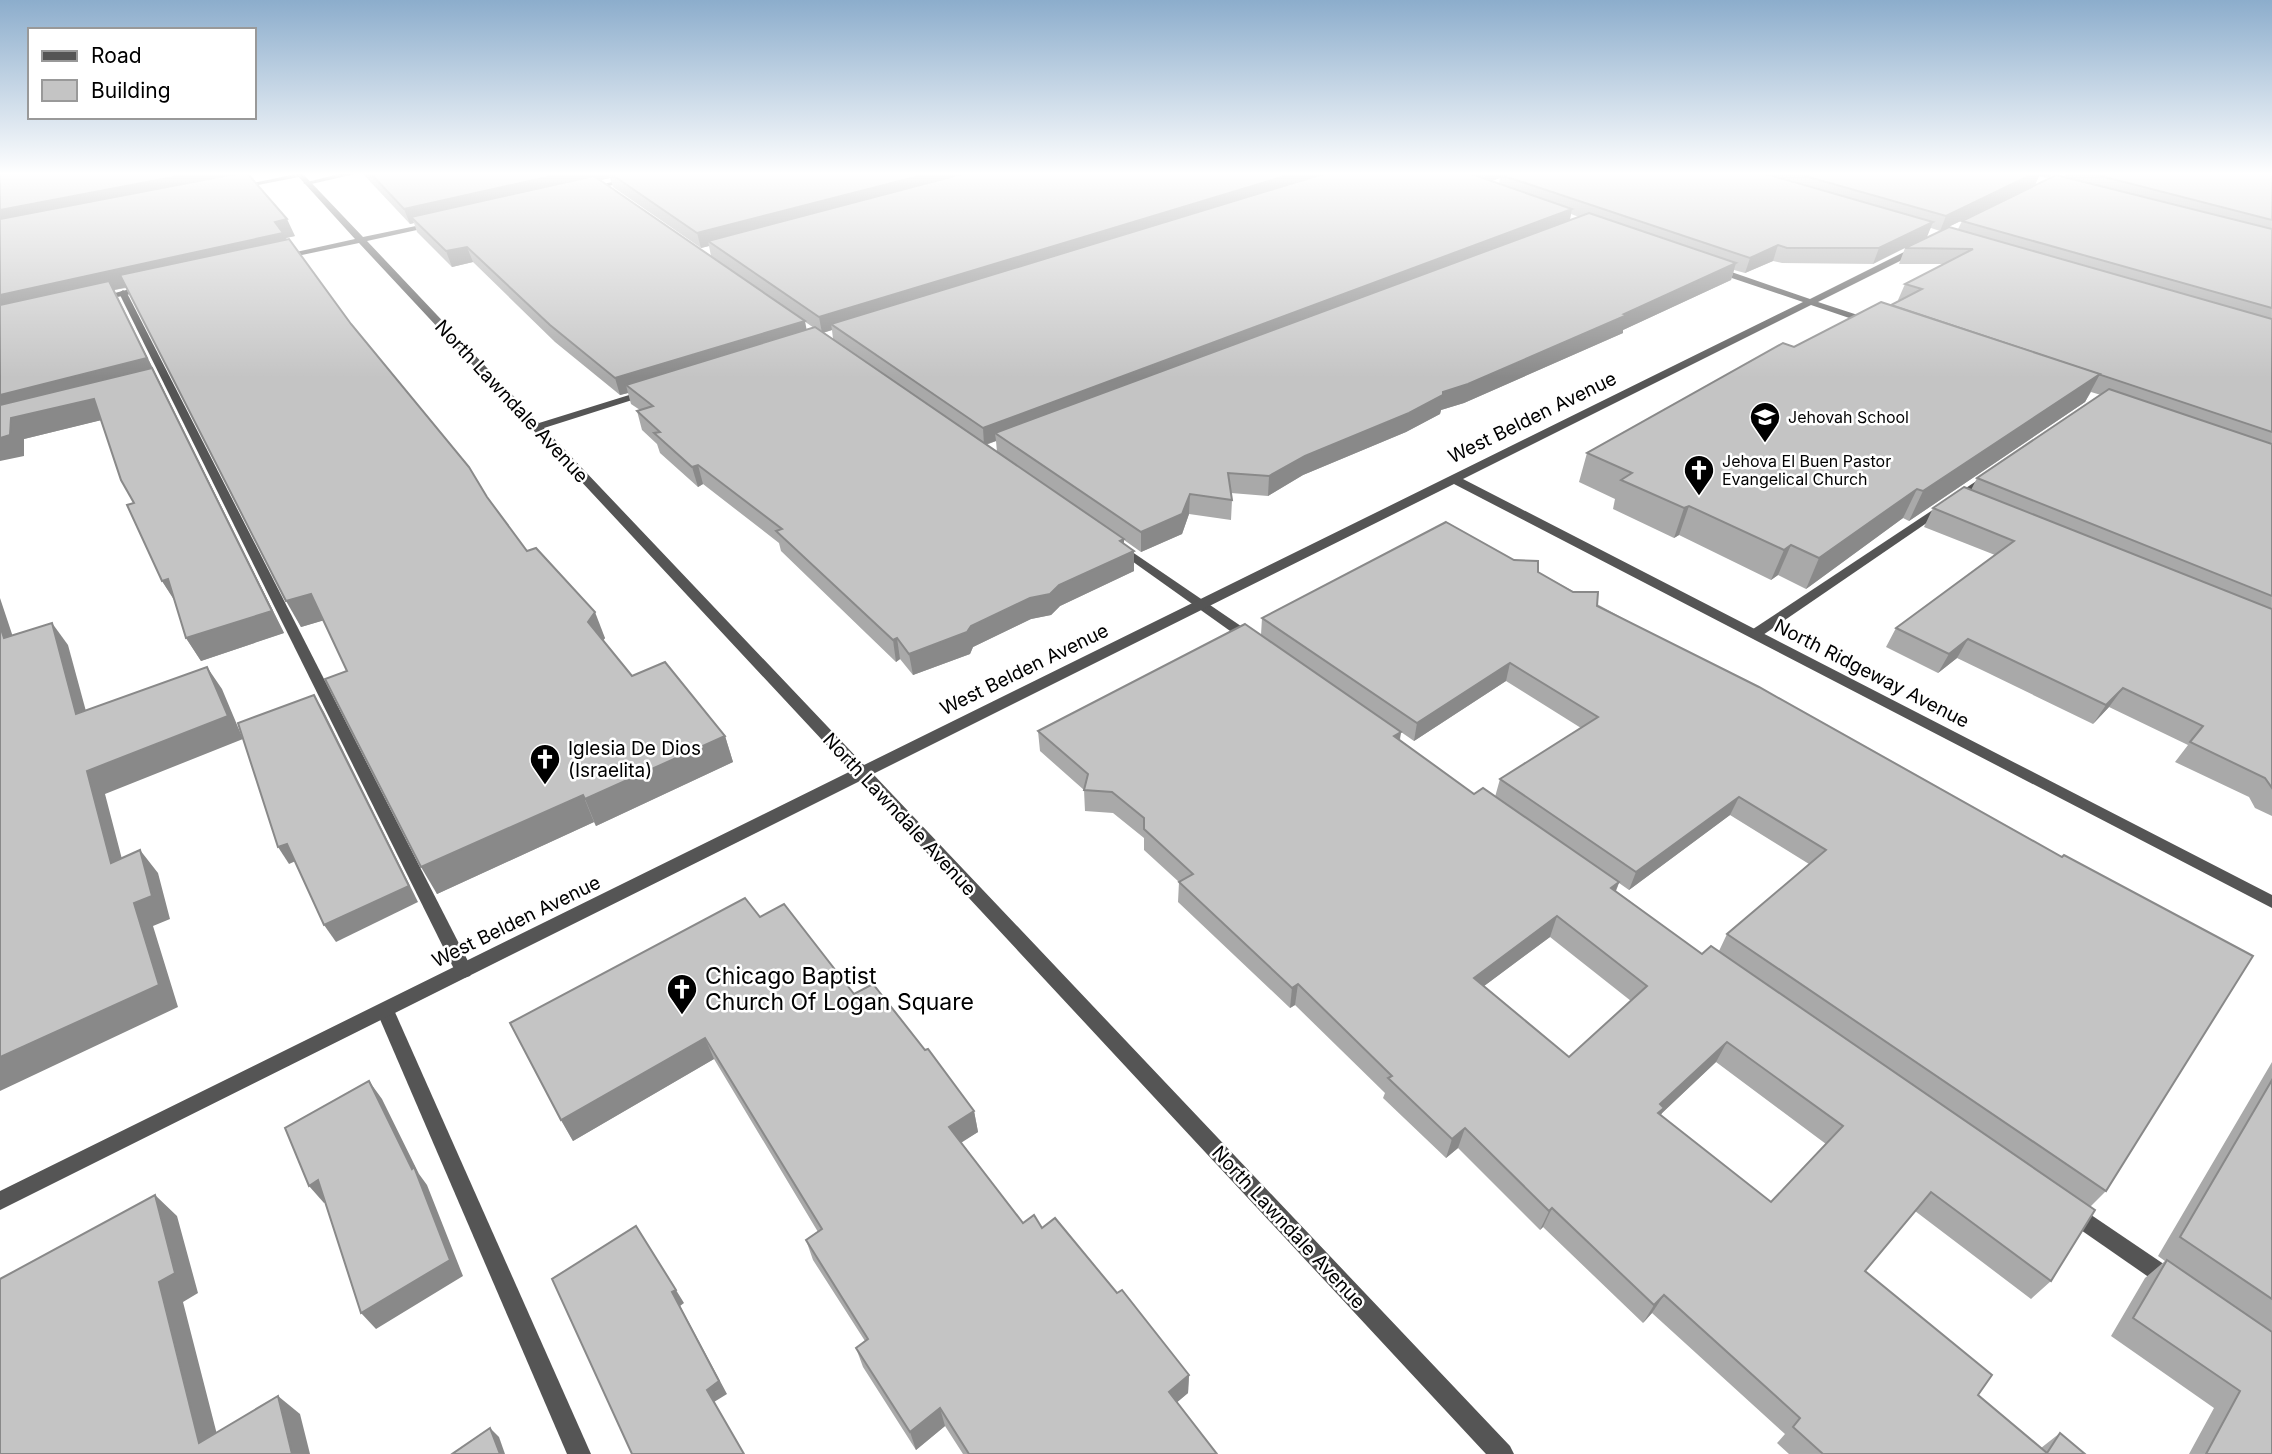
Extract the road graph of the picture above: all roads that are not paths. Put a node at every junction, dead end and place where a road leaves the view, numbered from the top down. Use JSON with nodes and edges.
{"nodes":[{"id":1,"x":352,"y":242,"type":"edge"},
{"id":2,"x":362,"y":242,"type":"edge"},
{"id":3,"x":1930,"y":243,"type":"edge"},
{"id":4,"x":264,"y":261,"type":"edge"},
{"id":5,"x":1702,"y":265,"type":"edge"},
{"id":6,"x":161,"y":285,"type":"edge"},
{"id":7,"x":123,"y":293,"type":"junction"},
{"id":8,"x":96,"y":299,"type":"edge"},
{"id":9,"x":1811,"y":302,"type":"junction"},
{"id":10,"x":1885,"y":327,"type":"edge"},
{"id":11,"x":660,"y":389,"type":"edge"},
{"id":12,"x":536,"y":426,"type":"junction"},
{"id":13,"x":2000,"y":468,"type":"edge"},
{"id":14,"x":1454,"y":479,"type":"junction"},
{"id":15,"x":1956,"y":499,"type":"junction"},
{"id":16,"x":1969,"y":504,"type":"edge"},
{"id":17,"x":1104,"y":537,"type":"edge"},
{"id":18,"x":1201,"y":605,"type":"junction"},
{"id":19,"x":1755,"y":634,"type":"junction"},
{"id":20,"x":1261,"y":646,"type":"edge"},
{"id":21,"x":862,"y":774,"type":"junction"},
{"id":22,"x":2272,"y":902,"type":"edge"},
{"id":23,"x":464,"y":971,"type":"junction"},
{"id":24,"x":385,"y":1010,"type":"junction"},
{"id":25,"x":0,"y":1201,"type":"edge"},
{"id":26,"x":2056,"y":1201,"type":"edge"},
{"id":27,"x":2181,"y":1288,"type":"edge"},
{"id":28,"x":579,"y":1454,"type":"edge"},
{"id":29,"x":1502,"y":1454,"type":"edge"}],
"edges":[{"from":1,"to":4,"type":"street"},
{"from":2,"to":12,"type":"street","name":"North Lawndale Avenue"},
{"from":3,"to":9,"type":"street","name":"West Belden Avenue"},
{"from":5,"to":9,"type":"street"},
{"from":6,"to":7,"type":"street"},
{"from":7,"to":8,"type":"street"},
{"from":7,"to":23,"type":"street"},
{"from":9,"to":10,"type":"street"},
{"from":9,"to":14,"type":"street","name":"West Belden Avenue"},
{"from":11,"to":12,"type":"street"},
{"from":12,"to":21,"type":"street","name":"North Lawndale Avenue"},
{"from":13,"to":15,"type":"street"},
{"from":14,"to":18,"type":"street","name":"West Belden Avenue"},
{"from":14,"to":19,"type":"street","name":"North Ridgeway Avenue"},
{"from":15,"to":16,"type":"street"},
{"from":15,"to":19,"type":"street"},
{"from":17,"to":18,"type":"street"},
{"from":18,"to":20,"type":"street"},
{"from":18,"to":21,"type":"street","name":"West Belden Avenue"},
{"from":19,"to":22,"type":"street","name":"North Ridgeway Avenue"},
{"from":21,"to":23,"type":"street","name":"West Belden Avenue"},
{"from":21,"to":29,"type":"street","name":"North Lawndale Avenue"},
{"from":23,"to":24,"type":"street","name":"West Belden Avenue"},
{"from":24,"to":25,"type":"street","name":"West Belden Avenue"},
{"from":24,"to":28,"type":"street"},
{"from":26,"to":27,"type":"street"}]}
